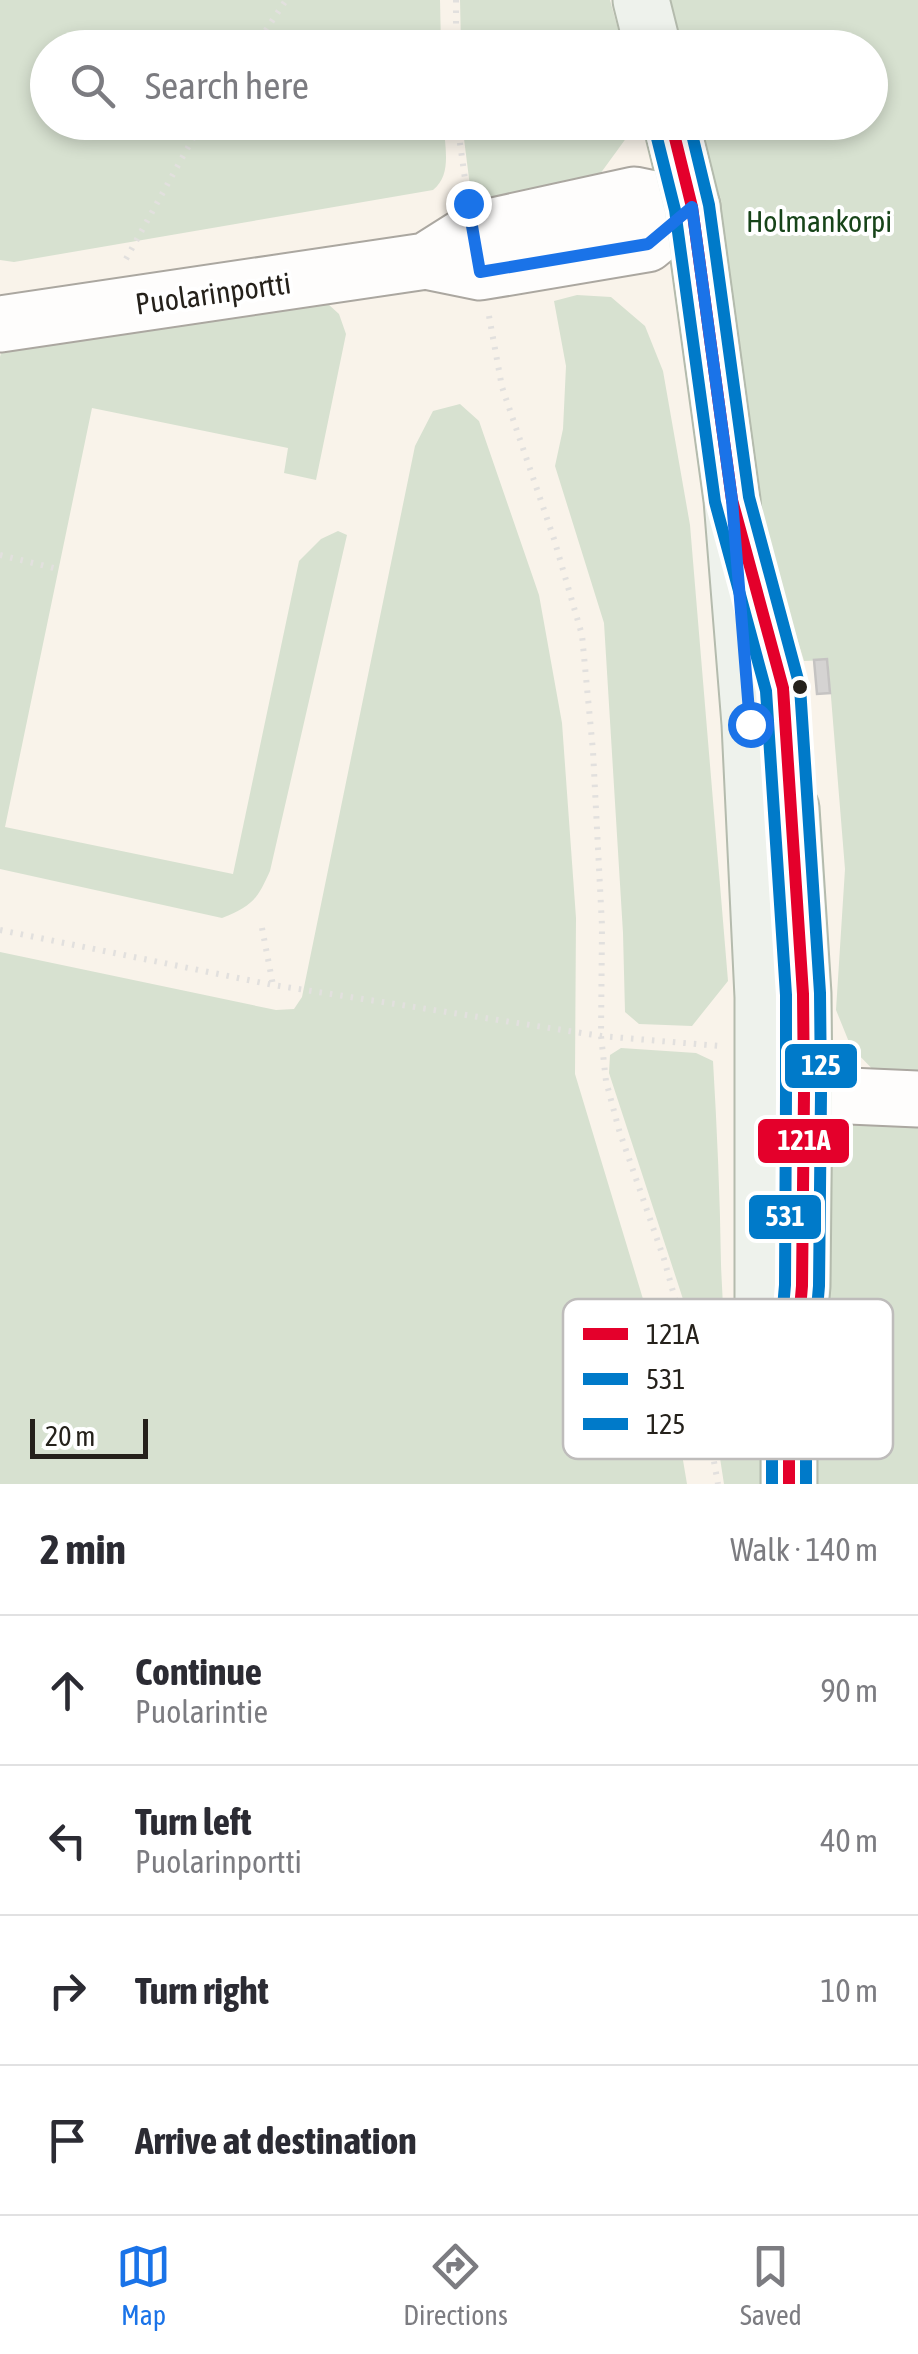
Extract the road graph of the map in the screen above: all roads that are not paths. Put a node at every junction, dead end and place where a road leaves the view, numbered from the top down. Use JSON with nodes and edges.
{"nodes":[{"id":1,"x":641,"y":0,"type":"edge"},
{"id":2,"x":648,"y":30,"type":"edge"},
{"id":3,"x":675,"y":140,"type":"edge"},
{"id":4,"x":692,"y":207,"type":"junction"},
{"id":5,"x":0,"y":324,"type":"edge"},
{"id":6,"x":784,"y":1094,"type":"junction"},
{"id":7,"x":918,"y":1099,"type":"edge"},
{"id":8,"x":801,"y":1299,"type":"edge"}],
"edges":[{"from":1,"to":2,"type":"main road"},
{"from":3,"to":4,"type":"main road"},
{"from":4,"to":5,"type":"street","name":"Puolarinportti"},
{"from":4,"to":6,"type":"main road"},
{"from":6,"to":7,"type":"street"},
{"from":6,"to":8,"type":"main road"}]}
